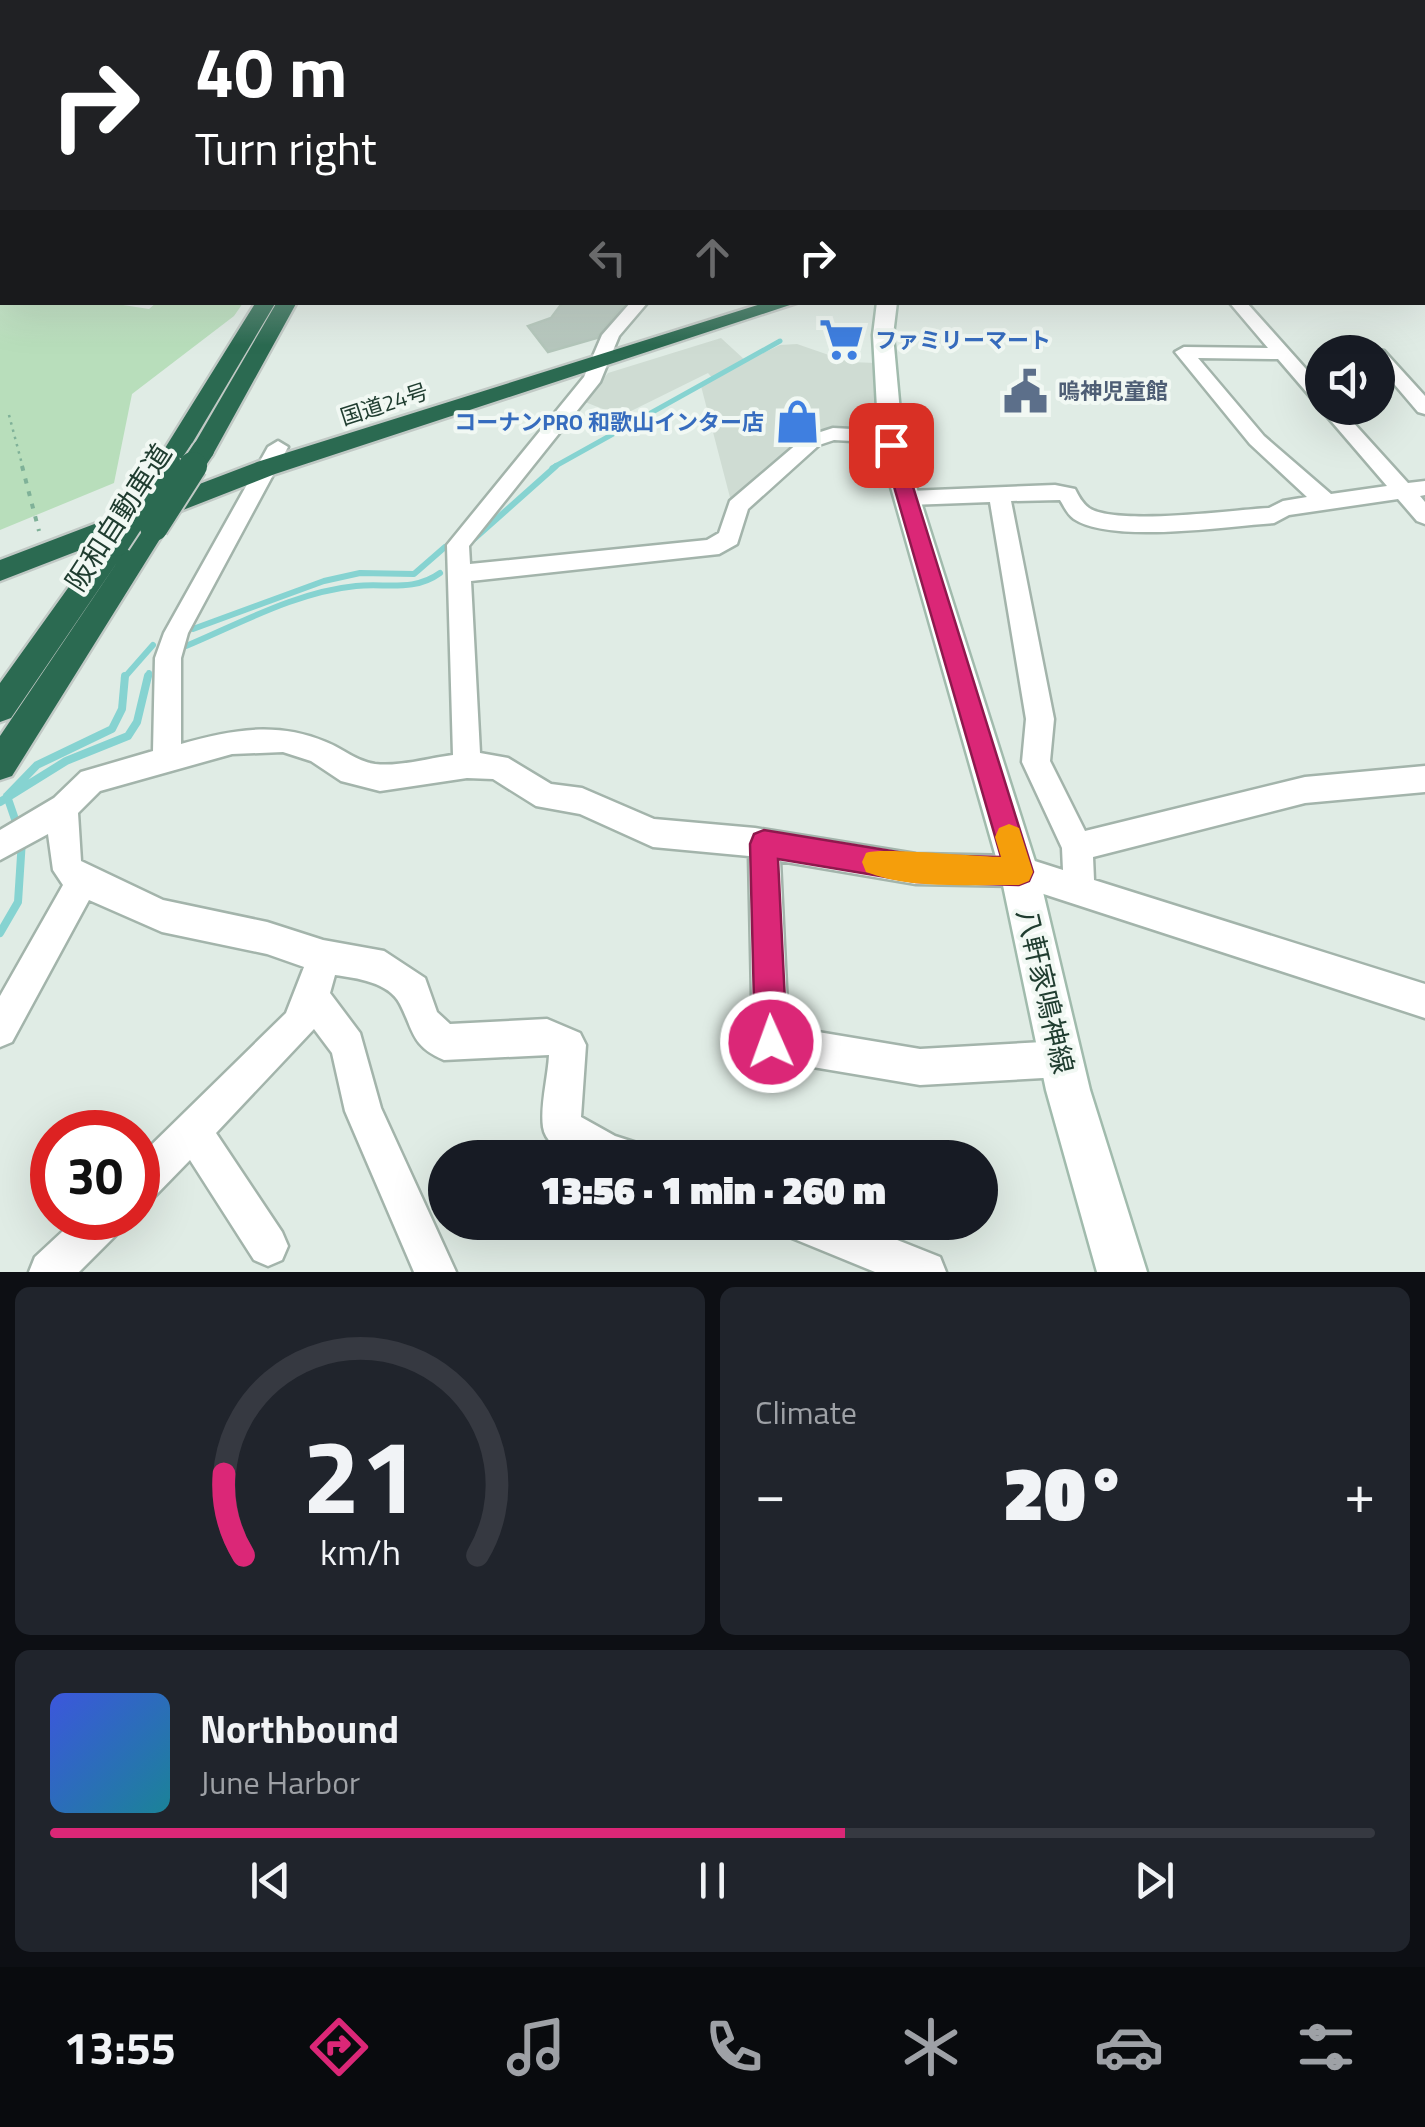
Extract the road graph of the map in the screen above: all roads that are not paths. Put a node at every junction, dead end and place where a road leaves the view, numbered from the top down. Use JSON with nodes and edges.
{"nodes":[{"id":1,"x":264,"y":305,"type":"edge"},
{"id":2,"x":285,"y":305,"type":"edge"},
{"id":3,"x":637,"y":305,"type":"edge"},
{"id":4,"x":738,"y":305,"type":"edge"},
{"id":5,"x":778,"y":305,"type":"edge"},
{"id":6,"x":887,"y":305,"type":"edge"},
{"id":7,"x":1240,"y":305,"type":"edge"},
{"id":8,"x":606,"y":353,"type":"junction"},
{"id":9,"x":1283,"y":354,"type":"junction"},
{"id":10,"x":1395,"y":374,"type":"edge"},
{"id":11,"x":1305,"y":379,"type":"edge"},
{"id":12,"x":1425,"y":408,"type":"edge"},
{"id":13,"x":1347,"y":425,"type":"edge"},
{"id":14,"x":890,"y":436,"type":"junction"},
{"id":15,"x":272,"y":457,"type":"junction"},
{"id":16,"x":1414,"y":490,"type":"edge"},
{"id":17,"x":999,"y":494,"type":"junction"},
{"id":18,"x":908,"y":498,"type":"junction"},
{"id":19,"x":1325,"y":501,"type":"junction"},
{"id":20,"x":1425,"y":516,"type":"edge"},
{"id":21,"x":1,"y":566,"type":"edge"},
{"id":22,"x":462,"y":573,"type":"junction"},
{"id":23,"x":0,"y":708,"type":"edge"},
{"id":24,"x":5,"y":758,"type":"edge"},
{"id":25,"x":167,"y":758,"type":"junction"},
{"id":26,"x":466,"y":765,"type":"junction"},
{"id":27,"x":1425,"y":780,"type":"edge"},
{"id":28,"x":52,"y":816,"type":"junction"},
{"id":29,"x":764,"y":844,"type":"junction"},
{"id":30,"x":0,"y":846,"type":"edge"},
{"id":31,"x":1077,"y":848,"type":"junction"},
{"id":32,"x":1019,"y":872,"type":"junction"},
{"id":33,"x":82,"y":881,"type":"junction"},
{"id":34,"x":1079,"y":887,"type":"junction"},
{"id":35,"x":323,"y":957,"type":"junction"},
{"id":36,"x":312,"y":997,"type":"junction"},
{"id":37,"x":1425,"y":1001,"type":"edge"},
{"id":38,"x":0,"y":1030,"type":"edge"},
{"id":39,"x":1061,"y":1059,"type":"junction"},
{"id":40,"x":192,"y":1130,"type":"junction"},
{"id":41,"x":584,"y":1140,"type":"edge"},
{"id":42,"x":160,"y":1163,"type":"edge"},
{"id":43,"x":83,"y":1240,"type":"edge"},
{"id":44,"x":846,"y":1240,"type":"edge"},
{"id":45,"x":268,"y":1246,"type":"dead end"},
{"id":46,"x":50,"y":1272,"type":"edge"},
{"id":47,"x":435,"y":1272,"type":"edge"},
{"id":48,"x":925,"y":1272,"type":"edge"},
{"id":49,"x":1122,"y":1272,"type":"edge"}],
"edges":[{"from":1,"to":23,"type":"highway","name":"阪和自動車道","bridge":true},
{"from":2,"to":24,"type":"highway","name":"阪和自動車道","bridge":true},
{"from":3,"to":8,"type":"street"},
{"from":4,"to":8,"type":"highway","name":"国道24号"},
{"from":5,"to":8,"type":"highway","name":"国道24号"},
{"from":6,"to":14,"type":"main road","name":"八軒家鳴神線"},
{"from":7,"to":9,"type":"street"},
{"from":8,"to":15,"type":"highway","name":"国道24号"},
{"from":8,"to":22,"type":"street"},
{"from":9,"to":11,"type":"street"},
{"from":9,"to":19,"type":"street"},
{"from":10,"to":12,"type":"street"},
{"from":13,"to":16,"type":"street"},
{"from":14,"to":18,"type":"main road","name":"八軒家鳴神線"},
{"from":14,"to":22,"type":"street"},
{"from":15,"to":21,"type":"highway","name":"国道24号"},
{"from":15,"to":21,"type":"highway","name":"国道24号"},
{"from":15,"to":25,"type":"street"},
{"from":16,"to":19,"type":"street"},
{"from":16,"to":20,"type":"street"},
{"from":17,"to":18,"type":"street"},
{"from":17,"to":19,"type":"street"},
{"from":17,"to":31,"type":"street"},
{"from":18,"to":32,"type":"main road","name":"八軒家鳴神線"},
{"from":22,"to":26,"type":"street"},
{"from":25,"to":26,"type":"street"},
{"from":25,"to":28,"type":"street"},
{"from":26,"to":29,"type":"street"},
{"from":27,"to":31,"type":"street"},
{"from":28,"to":30,"type":"street"},
{"from":28,"to":33,"type":"street"},
{"from":29,"to":32,"type":"street"},
{"from":29,"to":39,"type":"street"},
{"from":31,"to":34,"type":"street"},
{"from":32,"to":34,"type":"street"},
{"from":32,"to":39,"type":"main road","name":"八軒家鳴神線"},
{"from":33,"to":35,"type":"street"},
{"from":33,"to":38,"type":"street"},
{"from":34,"to":37,"type":"street"},
{"from":35,"to":36,"type":"street"},
{"from":35,"to":41,"type":"street"},
{"from":36,"to":40,"type":"street"},
{"from":36,"to":47,"type":"street"},
{"from":39,"to":49,"type":"main road","name":"八軒家鳴神線"},
{"from":40,"to":42,"type":"street"},
{"from":40,"to":45,"type":"street"},
{"from":43,"to":46,"type":"street"},
{"from":44,"to":48,"type":"street"}]}
